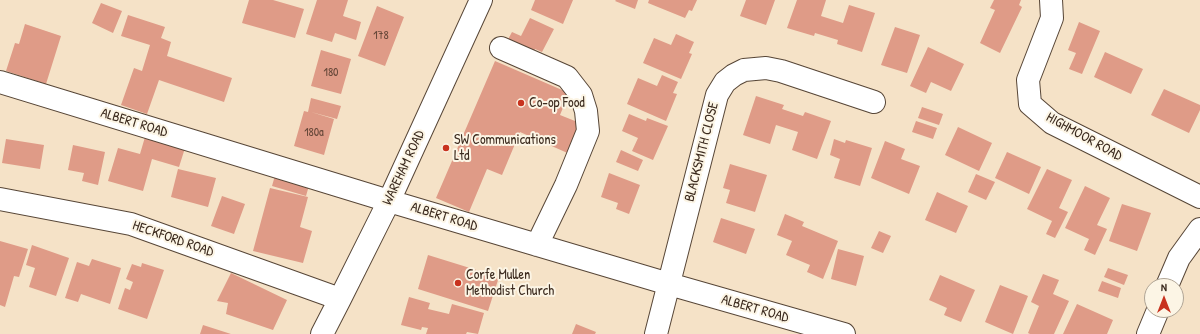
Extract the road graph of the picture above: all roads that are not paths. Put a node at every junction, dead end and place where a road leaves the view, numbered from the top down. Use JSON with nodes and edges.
{"nodes":[{"id":1,"x":476,"y":1,"type":"edge"},
{"id":2,"x":1052,"y":9,"type":"edge"},
{"id":3,"x":501,"y":48,"type":"dead end"},
{"id":4,"x":0,"y":82,"type":"edge"},
{"id":5,"x":874,"y":102,"type":"dead end"},
{"id":6,"x":1200,"y":197,"type":"edge"},
{"id":7,"x":0,"y":199,"type":"edge"},
{"id":8,"x":389,"y":201,"type":"junction"},
{"id":9,"x":1200,"y":229,"type":"edge"},
{"id":10,"x":538,"y":245,"type":"junction"},
{"id":11,"x":1171,"y":278,"type":"edge"},
{"id":12,"x":669,"y":284,"type":"junction"},
{"id":13,"x":340,"y":299,"type":"junction"},
{"id":14,"x":1155,"y":318,"type":"edge"},
{"id":15,"x":322,"y":334,"type":"edge"},
{"id":16,"x":656,"y":334,"type":"edge"},
{"id":17,"x":844,"y":334,"type":"edge"},
{"id":18,"x":1148,"y":334,"type":"edge"}],
"edges":[{"from":1,"to":8,"type":"street","name":"WAREHAM ROAD"},
{"from":2,"to":6,"type":"street","name":"HIGHMOOR ROAD"},
{"from":3,"to":10,"type":"street"},
{"from":4,"to":8,"type":"street","name":"ALBERT ROAD"},
{"from":5,"to":12,"type":"street","name":"BLACKSMITH CLOSE"},
{"from":7,"to":13,"type":"street","name":"HECKFORD ROAD"},
{"from":8,"to":10,"type":"street","name":"ALBERT ROAD"},
{"from":8,"to":13,"type":"street","name":"WAREHAM ROAD"},
{"from":9,"to":11,"type":"street"},
{"from":10,"to":12,"type":"street","name":"ALBERT ROAD"},
{"from":12,"to":16,"type":"street","name":"BLACKSMITH CLOSE"},
{"from":12,"to":17,"type":"street","name":"ALBERT ROAD"},
{"from":13,"to":15,"type":"street","name":"WAREHAM ROAD"},
{"from":14,"to":18,"type":"street"}]}
